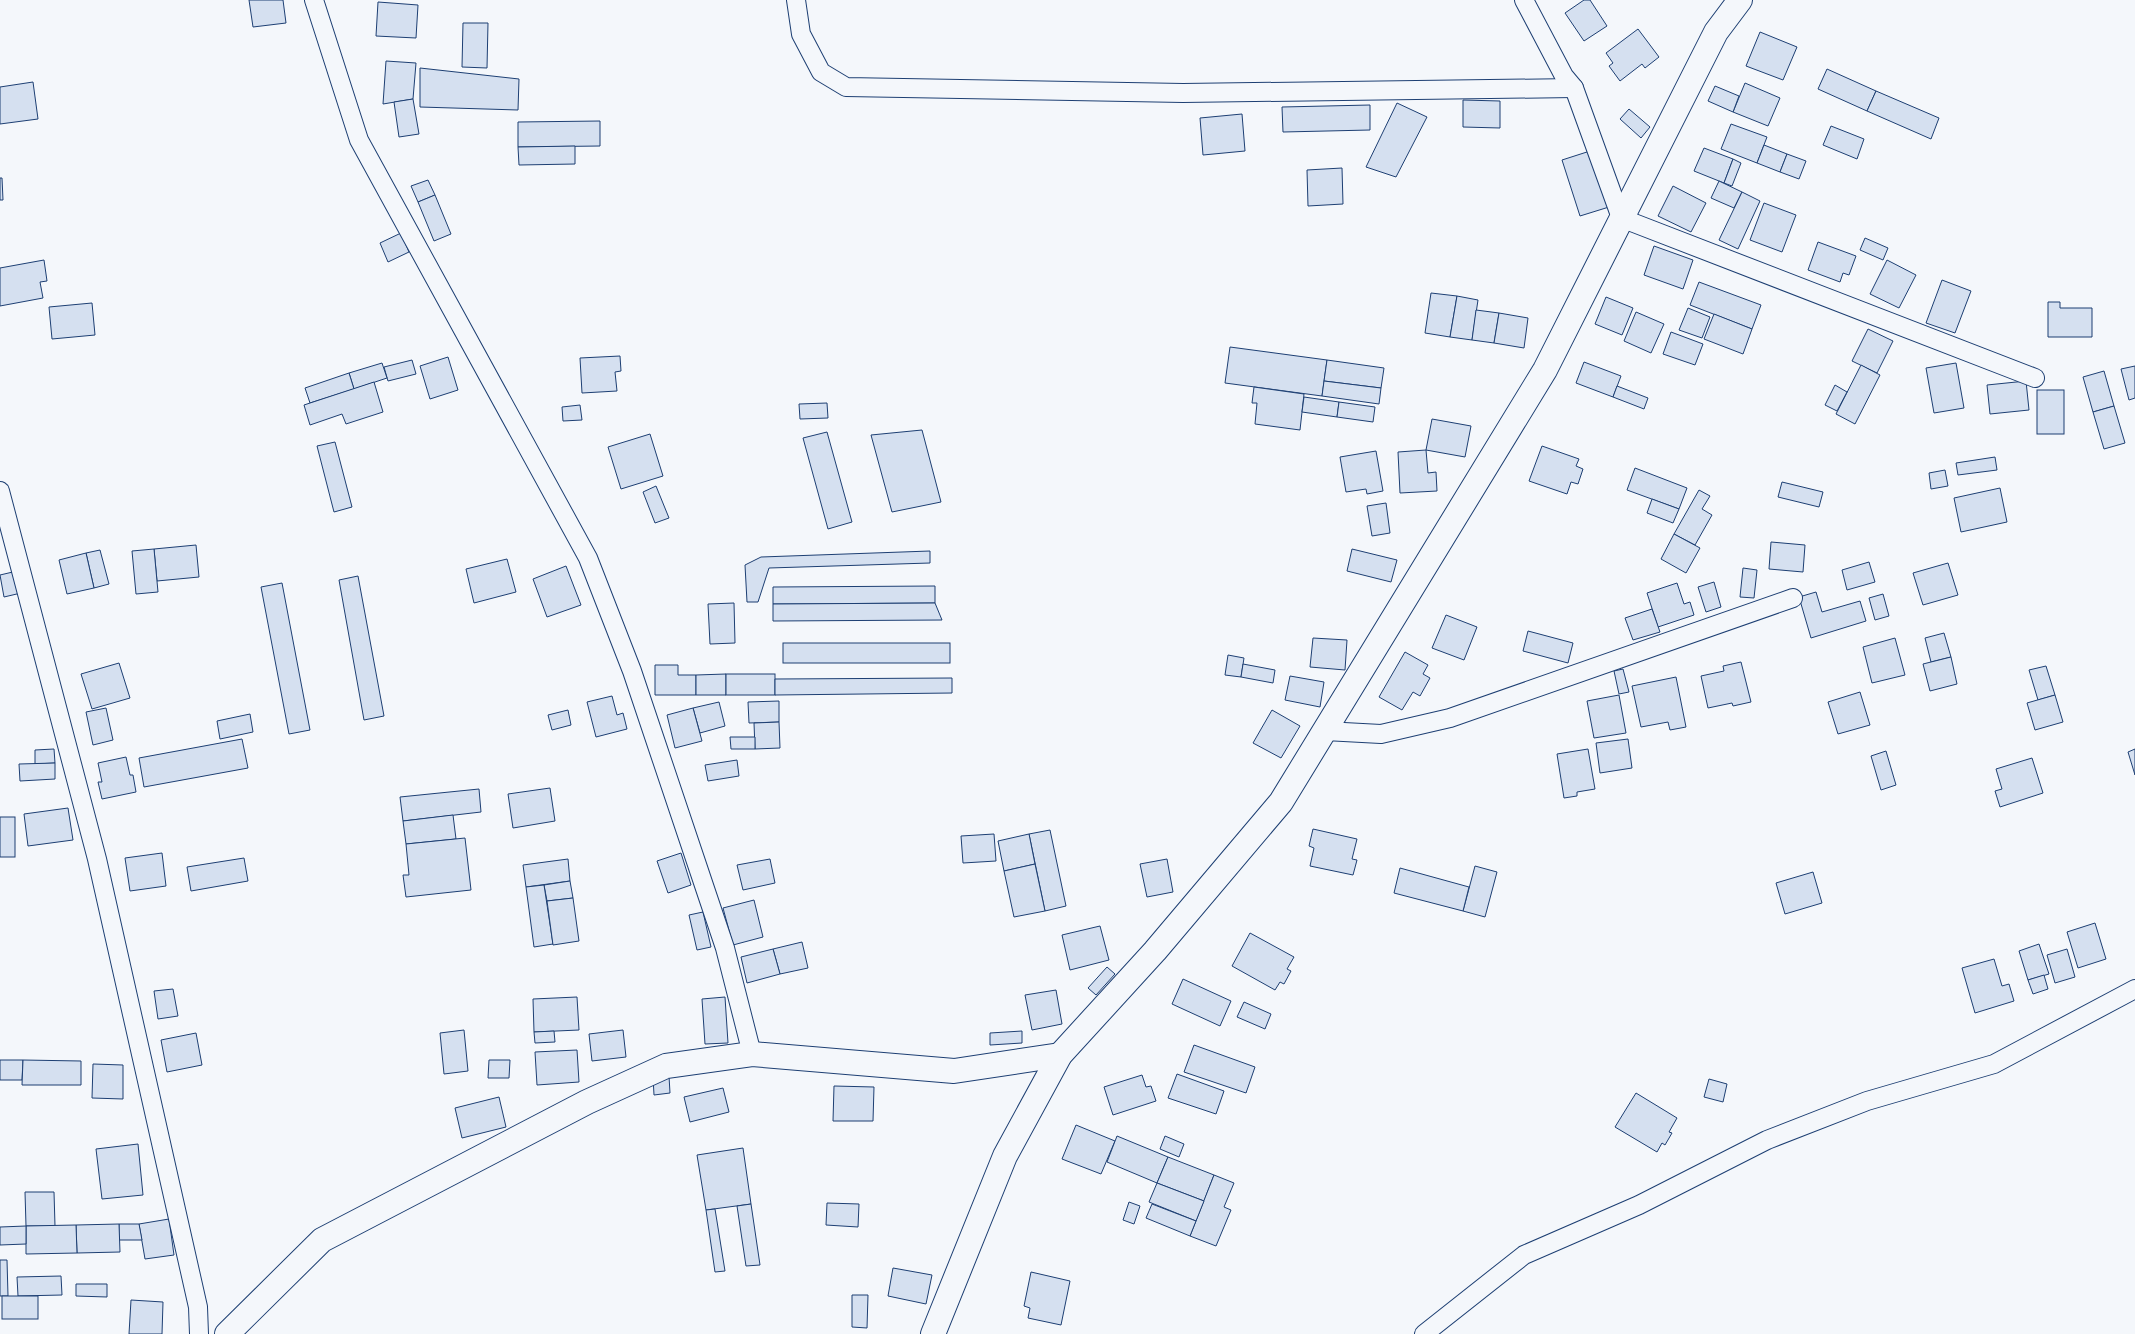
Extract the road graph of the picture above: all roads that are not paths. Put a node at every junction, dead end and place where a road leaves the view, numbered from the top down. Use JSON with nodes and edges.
{"nodes":[{"id":1,"x":314,"y":0,"type":"edge"},
{"id":2,"x":796,"y":0,"type":"edge"},
{"id":3,"x":1524,"y":0,"type":"edge"},
{"id":4,"x":1740,"y":0,"type":"edge"},
{"id":5,"x":1574,"y":88,"type":"junction"},
{"id":6,"x":1621,"y":218,"type":"junction"},
{"id":7,"x":2034,"y":378,"type":"dead end"},
{"id":8,"x":0,"y":491,"type":"edge"},
{"id":9,"x":1793,"y":598,"type":"dead end"},
{"id":10,"x":1325,"y":731,"type":"junction"},
{"id":11,"x":2135,"y":989,"type":"edge"},
{"id":12,"x":752,"y":1054,"type":"junction"},
{"id":13,"x":1060,"y":1054,"type":"junction"},
{"id":14,"x":199,"y":1334,"type":"edge"},
{"id":15,"x":227,"y":1334,"type":"edge"},
{"id":16,"x":934,"y":1334,"type":"edge"},
{"id":17,"x":1424,"y":1334,"type":"edge"}],
"edges":[{"from":1,"to":12,"type":"street"},
{"from":2,"to":5,"type":"street"},
{"from":3,"to":5,"type":"street"},
{"from":4,"to":6,"type":"street"},
{"from":5,"to":6,"type":"street"},
{"from":6,"to":7,"type":"street"},
{"from":6,"to":10,"type":"street"},
{"from":8,"to":14,"type":"street"},
{"from":9,"to":10,"type":"street"},
{"from":10,"to":13,"type":"street"},
{"from":11,"to":17,"type":"street"},
{"from":12,"to":13,"type":"street"},
{"from":12,"to":15,"type":"street"},
{"from":13,"to":16,"type":"street"}]}
